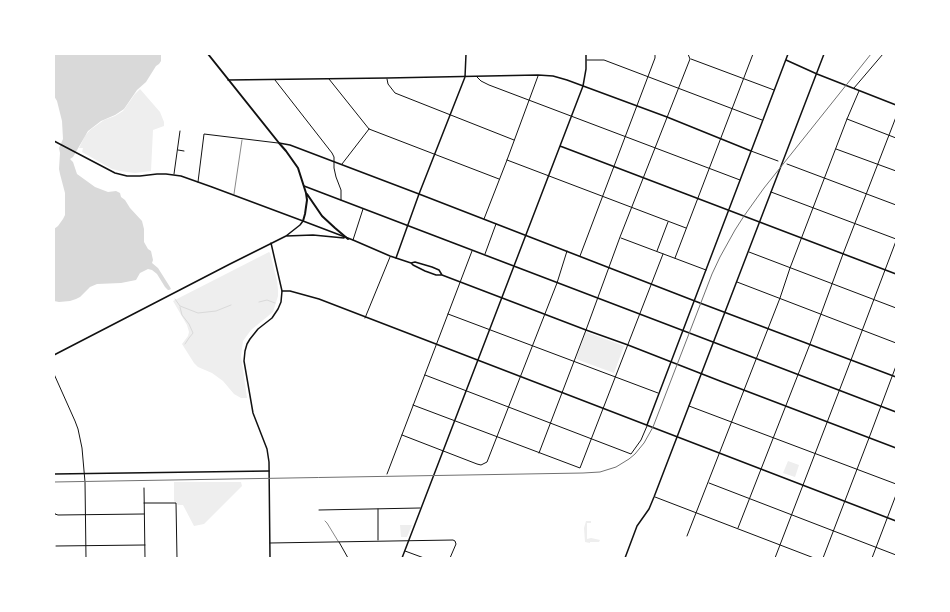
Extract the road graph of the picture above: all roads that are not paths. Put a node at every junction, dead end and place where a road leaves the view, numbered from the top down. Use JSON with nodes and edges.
{"nodes":[{"id":1,"x":208,"y":54,"type":"edge"},
{"id":2,"x":466,"y":54,"type":"edge"},
{"id":3,"x":586,"y":54,"type":"edge"},
{"id":4,"x":655,"y":54,"type":"edge"},
{"id":5,"x":688,"y":54,"type":"edge"},
{"id":6,"x":753,"y":54,"type":"edge"},
{"id":7,"x":788,"y":54,"type":"edge"},
{"id":8,"x":824,"y":54,"type":"edge"},
{"id":9,"x":883,"y":54,"type":"edge"},
{"id":10,"x":690,"y":59,"type":"junction"},
{"id":11,"x":587,"y":60,"type":"junction"},
{"id":12,"x":786,"y":60,"type":"junction"},
{"id":13,"x":817,"y":74,"type":"junction"},
{"id":14,"x":477,"y":76,"type":"junction"},
{"id":15,"x":538,"y":76,"type":"junction"},
{"id":16,"x":465,"y":77,"type":"junction"},
{"id":17,"x":648,"y":77,"type":"junction"},
{"id":18,"x":387,"y":78,"type":"junction"},
{"id":19,"x":275,"y":79,"type":"junction"},
{"id":20,"x":329,"y":79,"type":"junction"},
{"id":21,"x":744,"y":79,"type":"junction"},
{"id":22,"x":228,"y":80,"type":"junction"},
{"id":23,"x":583,"y":86,"type":"junction"},
{"id":24,"x":678,"y":88,"type":"junction"},
{"id":25,"x":854,"y":89,"type":"junction"},
{"id":26,"x":774,"y":90,"type":"junction"},
{"id":27,"x":859,"y":90,"type":"junction"},
{"id":28,"x":529,"y":100,"type":"junction"},
{"id":29,"x":896,"y":104,"type":"edge"},
{"id":30,"x":637,"y":106,"type":"junction"},
{"id":31,"x":732,"y":109,"type":"junction"},
{"id":32,"x":450,"y":115,"type":"junction"},
{"id":33,"x":571,"y":116,"type":"junction"},
{"id":34,"x":667,"y":117,"type":"junction"},
{"id":35,"x":896,"y":117,"type":"edge"},
{"id":36,"x":847,"y":119,"type":"junction"},
{"id":37,"x":762,"y":120,"type":"junction"},
{"id":38,"x":369,"y":129,"type":"junction"},
{"id":39,"x":180,"y":131,"type":"dead end"},
{"id":40,"x":889,"y":135,"type":"junction"},
{"id":41,"x":626,"y":137,"type":"junction"},
{"id":42,"x":242,"y":138,"type":"junction"},
{"id":43,"x":896,"y":138,"type":"edge"},
{"id":44,"x":720,"y":139,"type":"junction"},
{"id":45,"x":514,"y":140,"type":"junction"},
{"id":46,"x":55,"y":142,"type":"edge"},
{"id":47,"x":279,"y":143,"type":"junction"},
{"id":48,"x":560,"y":146,"type":"junction"},
{"id":49,"x":656,"y":148,"type":"junction"},
{"id":50,"x":836,"y":148,"type":"junction"},
{"id":51,"x":177,"y":150,"type":"junction"},
{"id":52,"x":184,"y":151,"type":"dead end"},
{"id":53,"x":751,"y":151,"type":"junction"},
{"id":54,"x":435,"y":154,"type":"junction"},
{"id":55,"x":507,"y":160,"type":"junction"},
{"id":56,"x":778,"y":161,"type":"dead end"},
{"id":57,"x":334,"y":162,"type":"junction"},
{"id":58,"x":787,"y":164,"type":"dead end"},
{"id":59,"x":878,"y":164,"type":"junction"},
{"id":60,"x":341,"y":165,"type":"junction"},
{"id":61,"x":614,"y":166,"type":"junction"},
{"id":62,"x":709,"y":169,"type":"junction"},
{"id":63,"x":896,"y":171,"type":"edge"},
{"id":64,"x":174,"y":175,"type":"junction"},
{"id":65,"x":548,"y":176,"type":"junction"},
{"id":66,"x":644,"y":178,"type":"junction"},
{"id":67,"x":824,"y":178,"type":"junction"},
{"id":68,"x":499,"y":179,"type":"junction"},
{"id":69,"x":740,"y":180,"type":"junction"},
{"id":70,"x":198,"y":182,"type":"junction"},
{"id":71,"x":304,"y":186,"type":"junction"},
{"id":72,"x":771,"y":192,"type":"junction"},
{"id":73,"x":306,"y":193,"type":"junction"},
{"id":74,"x":419,"y":194,"type":"junction"},
{"id":75,"x":866,"y":194,"type":"junction"},
{"id":76,"x":234,"y":195,"type":"junction"},
{"id":77,"x":602,"y":196,"type":"junction"},
{"id":78,"x":698,"y":198,"type":"junction"},
{"id":79,"x":341,"y":200,"type":"junction"},
{"id":80,"x":896,"y":205,"type":"edge"},
{"id":81,"x":364,"y":208,"type":"junction"},
{"id":82,"x":632,"y":208,"type":"junction"},
{"id":83,"x":813,"y":208,"type":"junction"},
{"id":84,"x":729,"y":210,"type":"junction"},
{"id":85,"x":484,"y":220,"type":"junction"},
{"id":86,"x":303,"y":221,"type":"junction"},
{"id":87,"x":668,"y":221,"type":"junction"},
{"id":88,"x":760,"y":222,"type":"junction"},
{"id":89,"x":496,"y":224,"type":"junction"},
{"id":90,"x":855,"y":224,"type":"junction"},
{"id":91,"x":407,"y":225,"type":"junction"},
{"id":92,"x":686,"y":228,"type":"junction"},
{"id":93,"x":526,"y":235,"type":"junction"},
{"id":94,"x":286,"y":236,"type":"junction"},
{"id":95,"x":620,"y":237,"type":"junction"},
{"id":96,"x":801,"y":238,"type":"junction"},
{"id":97,"x":348,"y":239,"type":"junction"},
{"id":98,"x":353,"y":240,"type":"junction"},
{"id":99,"x":896,"y":240,"type":"edge"},
{"id":100,"x":271,"y":243,"type":"junction"},
{"id":101,"x":472,"y":250,"type":"junction"},
{"id":102,"x":567,"y":251,"type":"junction"},
{"id":103,"x":657,"y":251,"type":"junction"},
{"id":104,"x":749,"y":252,"type":"junction"},
{"id":105,"x":663,"y":254,"type":"junction"},
{"id":106,"x":843,"y":254,"type":"junction"},
{"id":107,"x":485,"y":255,"type":"junction"},
{"id":108,"x":390,"y":256,"type":"junction"},
{"id":109,"x":580,"y":256,"type":"junction"},
{"id":110,"x":396,"y":258,"type":"junction"},
{"id":111,"x":674,"y":258,"type":"junction"},
{"id":112,"x":411,"y":263,"type":"junction"},
{"id":113,"x":514,"y":266,"type":"junction"},
{"id":114,"x":610,"y":267,"type":"junction"},
{"id":115,"x":790,"y":268,"type":"junction"},
{"id":116,"x":706,"y":270,"type":"junction"},
{"id":117,"x":886,"y":270,"type":"junction"},
{"id":118,"x":896,"y":274,"type":"edge"},
{"id":119,"x":442,"y":275,"type":"junction"},
{"id":120,"x":460,"y":282,"type":"junction"},
{"id":121,"x":737,"y":282,"type":"junction"},
{"id":122,"x":556,"y":283,"type":"junction"},
{"id":123,"x":651,"y":284,"type":"junction"},
{"id":124,"x":832,"y":284,"type":"junction"},
{"id":125,"x":282,"y":291,"type":"junction"},
{"id":126,"x":502,"y":298,"type":"junction"},
{"id":127,"x":598,"y":298,"type":"junction"},
{"id":128,"x":780,"y":298,"type":"junction"},
{"id":129,"x":874,"y":299,"type":"junction"},
{"id":130,"x":694,"y":300,"type":"junction"},
{"id":131,"x":896,"y":308,"type":"edge"},
{"id":132,"x":724,"y":312,"type":"junction"},
{"id":133,"x":448,"y":314,"type":"junction"},
{"id":134,"x":544,"y":314,"type":"junction"},
{"id":135,"x":640,"y":314,"type":"junction"},
{"id":136,"x":821,"y":314,"type":"junction"},
{"id":137,"x":365,"y":318,"type":"junction"},
{"id":138,"x":768,"y":328,"type":"junction"},
{"id":139,"x":490,"y":330,"type":"junction"},
{"id":140,"x":586,"y":330,"type":"junction"},
{"id":141,"x":682,"y":330,"type":"junction"},
{"id":142,"x":862,"y":330,"type":"junction"},
{"id":143,"x":714,"y":342,"type":"junction"},
{"id":144,"x":896,"y":343,"type":"edge"},
{"id":145,"x":436,"y":344,"type":"junction"},
{"id":146,"x":810,"y":344,"type":"junction"},
{"id":147,"x":628,"y":345,"type":"junction"},
{"id":148,"x":532,"y":346,"type":"junction"},
{"id":149,"x":54,"y":355,"type":"edge"},
{"id":150,"x":756,"y":358,"type":"junction"},
{"id":151,"x":478,"y":360,"type":"junction"},
{"id":152,"x":851,"y":360,"type":"junction"},
{"id":153,"x":574,"y":361,"type":"junction"},
{"id":154,"x":671,"y":362,"type":"junction"},
{"id":155,"x":896,"y":366,"type":"edge"},
{"id":156,"x":54,"y":374,"type":"edge"},
{"id":157,"x":701,"y":374,"type":"junction"},
{"id":158,"x":425,"y":375,"type":"junction"},
{"id":159,"x":798,"y":375,"type":"junction"},
{"id":160,"x":892,"y":376,"type":"junction"},
{"id":161,"x":520,"y":377,"type":"junction"},
{"id":162,"x":616,"y":377,"type":"junction"},
{"id":163,"x":896,"y":377,"type":"edge"},
{"id":164,"x":743,"y":390,"type":"junction"},
{"id":165,"x":466,"y":391,"type":"junction"},
{"id":166,"x":840,"y":391,"type":"junction"},
{"id":167,"x":562,"y":392,"type":"junction"},
{"id":168,"x":659,"y":394,"type":"junction"},
{"id":169,"x":413,"y":405,"type":"junction"},
{"id":170,"x":689,"y":405,"type":"junction"},
{"id":171,"x":786,"y":406,"type":"junction"},
{"id":172,"x":881,"y":406,"type":"junction"},
{"id":173,"x":508,"y":407,"type":"junction"},
{"id":174,"x":604,"y":408,"type":"junction"},
{"id":175,"x":896,"y":412,"type":"edge"},
{"id":176,"x":455,"y":421,"type":"junction"},
{"id":177,"x":731,"y":422,"type":"junction"},
{"id":178,"x":828,"y":422,"type":"junction"},
{"id":179,"x":550,"y":423,"type":"junction"},
{"id":180,"x":647,"y":425,"type":"junction"},
{"id":181,"x":402,"y":435,"type":"junction"},
{"id":182,"x":677,"y":436,"type":"junction"},
{"id":183,"x":496,"y":437,"type":"junction"},
{"id":184,"x":592,"y":438,"type":"junction"},
{"id":185,"x":773,"y":438,"type":"junction"},
{"id":186,"x":869,"y":438,"type":"junction"},
{"id":187,"x":896,"y":448,"type":"edge"},
{"id":188,"x":444,"y":451,"type":"junction"},
{"id":189,"x":539,"y":453,"type":"junction"},
{"id":190,"x":720,"y":453,"type":"junction"},
{"id":191,"x":816,"y":453,"type":"junction"},
{"id":192,"x":761,"y":469,"type":"junction"},
{"id":193,"x":857,"y":470,"type":"junction"},
{"id":194,"x":269,"y":471,"type":"junction"},
{"id":195,"x":54,"y":474,"type":"edge"},
{"id":196,"x":85,"y":474,"type":"junction"},
{"id":197,"x":387,"y":474,"type":"dead end"},
{"id":198,"x":708,"y":483,"type":"junction"},
{"id":199,"x":896,"y":484,"type":"edge"},
{"id":200,"x":803,"y":485,"type":"junction"},
{"id":201,"x":144,"y":488,"type":"dead end"},
{"id":202,"x":896,"y":495,"type":"edge"},
{"id":203,"x":654,"y":497,"type":"junction"},
{"id":204,"x":750,"y":499,"type":"junction"},
{"id":205,"x":845,"y":501,"type":"junction"},
{"id":206,"x":144,"y":503,"type":"junction"},
{"id":207,"x":421,"y":508,"type":"junction"},
{"id":208,"x":378,"y":509,"type":"junction"},
{"id":209,"x":319,"y":510,"type":"dead end"},
{"id":210,"x":54,"y":511,"type":"edge"},
{"id":211,"x":697,"y":513,"type":"junction"},
{"id":212,"x":144,"y":514,"type":"junction"},
{"id":213,"x":792,"y":514,"type":"junction"},
{"id":214,"x":86,"y":515,"type":"junction"},
{"id":215,"x":888,"y":518,"type":"junction"},
{"id":216,"x":325,"y":521,"type":"dead end"},
{"id":217,"x":896,"y":521,"type":"edge"},
{"id":218,"x":738,"y":528,"type":"junction"},
{"id":219,"x":834,"y":531,"type":"junction"},
{"id":220,"x":687,"y":536,"type":"dead end"},
{"id":221,"x":378,"y":541,"type":"junction"},
{"id":222,"x":409,"y":541,"type":"junction"},
{"id":223,"x":338,"y":542,"type":"junction"},
{"id":224,"x":270,"y":543,"type":"junction"},
{"id":225,"x":86,"y":545,"type":"junction"},
{"id":226,"x":144,"y":545,"type":"junction"},
{"id":227,"x":780,"y":545,"type":"junction"},
{"id":228,"x":56,"y":546,"type":"dead end"},
{"id":229,"x":876,"y":547,"type":"junction"},
{"id":230,"x":405,"y":551,"type":"junction"},
{"id":231,"x":896,"y":555,"type":"edge"},
{"id":232,"x":86,"y":558,"type":"edge"},
{"id":233,"x":145,"y":558,"type":"edge"},
{"id":234,"x":177,"y":558,"type":"edge"},
{"id":235,"x":270,"y":558,"type":"edge"},
{"id":236,"x":348,"y":558,"type":"edge"},
{"id":237,"x":402,"y":558,"type":"edge"},
{"id":238,"x":424,"y":558,"type":"edge"},
{"id":239,"x":450,"y":558,"type":"edge"},
{"id":240,"x":625,"y":558,"type":"edge"},
{"id":241,"x":775,"y":558,"type":"edge"},
{"id":242,"x":814,"y":558,"type":"edge"},
{"id":243,"x":823,"y":558,"type":"edge"},
{"id":244,"x":872,"y":558,"type":"edge"}],
"edges":[{"from":1,"to":22,"type":"main road"},
{"from":2,"to":16,"type":"street"},
{"from":3,"to":11,"type":"street"},
{"from":4,"to":17,"type":"street"},
{"from":5,"to":10,"type":"street"},
{"from":6,"to":21,"type":"street"},
{"from":7,"to":12,"type":"street"},
{"from":8,"to":13,"type":"street"},
{"from":9,"to":25,"type":"street"},
{"from":10,"to":21,"type":"street"},
{"from":10,"to":24,"type":"street"},
{"from":11,"to":17,"type":"street"},
{"from":11,"to":23,"type":"street"},
{"from":12,"to":13,"type":"street"},
{"from":12,"to":26,"type":"street"},
{"from":13,"to":25,"type":"street"},
{"from":13,"to":72,"type":"street"},
{"from":14,"to":15,"type":"street"},
{"from":14,"to":16,"type":"street"},
{"from":14,"to":28,"type":"street"},
{"from":15,"to":23,"type":"street"},
{"from":15,"to":28,"type":"street"},
{"from":16,"to":18,"type":"street"},
{"from":16,"to":32,"type":"street"},
{"from":17,"to":24,"type":"street"},
{"from":17,"to":30,"type":"street"},
{"from":18,"to":20,"type":"street"},
{"from":18,"to":32,"type":"street"},
{"from":19,"to":20,"type":"street"},
{"from":19,"to":22,"type":"street"},
{"from":19,"to":57,"type":"street"},
{"from":20,"to":38,"type":"street"},
{"from":21,"to":26,"type":"street"},
{"from":21,"to":31,"type":"street"},
{"from":22,"to":47,"type":"main road"},
{"from":23,"to":30,"type":"street"},
{"from":23,"to":33,"type":"street"},
{"from":24,"to":31,"type":"street"},
{"from":24,"to":34,"type":"street"},
{"from":25,"to":27,"type":"street"},
{"from":26,"to":37,"type":"street"},
{"from":27,"to":29,"type":"street"},
{"from":27,"to":36,"type":"street"},
{"from":28,"to":33,"type":"street"},
{"from":28,"to":45,"type":"street"},
{"from":30,"to":34,"type":"street"},
{"from":30,"to":41,"type":"street"},
{"from":31,"to":37,"type":"street"},
{"from":31,"to":44,"type":"street"},
{"from":32,"to":45,"type":"street"},
{"from":32,"to":54,"type":"street"},
{"from":33,"to":41,"type":"street"},
{"from":33,"to":48,"type":"street"},
{"from":34,"to":44,"type":"street"},
{"from":34,"to":49,"type":"street"},
{"from":35,"to":40,"type":"street"},
{"from":36,"to":40,"type":"street"},
{"from":36,"to":50,"type":"street"},
{"from":37,"to":53,"type":"street"},
{"from":38,"to":54,"type":"street"},
{"from":38,"to":60,"type":"street"},
{"from":39,"to":51,"type":"street"},
{"from":40,"to":43,"type":"street"},
{"from":40,"to":59,"type":"street"},
{"from":41,"to":49,"type":"street"},
{"from":41,"to":61,"type":"street"},
{"from":42,"to":47,"type":"street"},
{"from":42,"to":70,"type":"street"},
{"from":42,"to":76,"type":"lane"},
{"from":44,"to":53,"type":"street"},
{"from":44,"to":62,"type":"street"},
{"from":45,"to":55,"type":"street"},
{"from":46,"to":64,"type":"street"},
{"from":47,"to":57,"type":"street"},
{"from":47,"to":71,"type":"main road"},
{"from":48,"to":61,"type":"street"},
{"from":48,"to":65,"type":"street"},
{"from":49,"to":62,"type":"street"},
{"from":49,"to":66,"type":"street"},
{"from":50,"to":59,"type":"street"},
{"from":50,"to":67,"type":"street"},
{"from":51,"to":52,"type":"street"},
{"from":51,"to":64,"type":"street"},
{"from":53,"to":56,"type":"street"},
{"from":53,"to":69,"type":"street"},
{"from":54,"to":68,"type":"street"},
{"from":54,"to":74,"type":"street"},
{"from":55,"to":65,"type":"street"},
{"from":55,"to":68,"type":"street"},
{"from":57,"to":60,"type":"street"},
{"from":57,"to":79,"type":"street"},
{"from":58,"to":67,"type":"street"},
{"from":59,"to":63,"type":"street"},
{"from":59,"to":75,"type":"street"},
{"from":60,"to":74,"type":"street"},
{"from":61,"to":66,"type":"street"},
{"from":61,"to":77,"type":"street"},
{"from":62,"to":69,"type":"street"},
{"from":62,"to":78,"type":"street"},
{"from":64,"to":70,"type":"street"},
{"from":65,"to":77,"type":"street"},
{"from":65,"to":93,"type":"street"},
{"from":66,"to":78,"type":"street"},
{"from":66,"to":82,"type":"street"},
{"from":67,"to":75,"type":"street"},
{"from":67,"to":83,"type":"street"},
{"from":68,"to":85,"type":"street"},
{"from":69,"to":84,"type":"street"},
{"from":70,"to":76,"type":"street"},
{"from":71,"to":73,"type":"main road"},
{"from":71,"to":79,"type":"street"},
{"from":72,"to":83,"type":"street"},
{"from":72,"to":88,"type":"street"},
{"from":73,"to":86,"type":"main road"},
{"from":73,"to":97,"type":"main road"},
{"from":74,"to":85,"type":"street"},
{"from":74,"to":91,"type":"street"},
{"from":75,"to":80,"type":"street"},
{"from":75,"to":90,"type":"street"},
{"from":76,"to":86,"type":"street"},
{"from":77,"to":82,"type":"street"},
{"from":77,"to":109,"type":"street"},
{"from":78,"to":84,"type":"street"},
{"from":78,"to":92,"type":"street"},
{"from":79,"to":81,"type":"street"},
{"from":81,"to":91,"type":"street"},
{"from":81,"to":98,"type":"street"},
{"from":82,"to":87,"type":"street"},
{"from":82,"to":95,"type":"street"},
{"from":83,"to":90,"type":"street"},
{"from":83,"to":96,"type":"street"},
{"from":84,"to":88,"type":"street"},
{"from":84,"to":116,"type":"street"},
{"from":85,"to":89,"type":"street"},
{"from":86,"to":94,"type":"street"},
{"from":86,"to":97,"type":"street"},
{"from":87,"to":92,"type":"street"},
{"from":87,"to":103,"type":"street"},
{"from":88,"to":96,"type":"street"},
{"from":88,"to":104,"type":"street"},
{"from":89,"to":93,"type":"street"},
{"from":89,"to":107,"type":"street"},
{"from":90,"to":99,"type":"street"},
{"from":90,"to":106,"type":"street"},
{"from":91,"to":101,"type":"street"},
{"from":91,"to":110,"type":"street"},
{"from":92,"to":111,"type":"street"},
{"from":93,"to":102,"type":"street"},
{"from":93,"to":113,"type":"street"},
{"from":94,"to":97,"type":"street"},
{"from":94,"to":100,"type":"street"},
{"from":95,"to":103,"type":"street"},
{"from":95,"to":114,"type":"street"},
{"from":96,"to":106,"type":"street"},
{"from":96,"to":115,"type":"street"},
{"from":97,"to":98,"type":"street"},
{"from":98,"to":108,"type":"street"},
{"from":99,"to":117,"type":"street"},
{"from":100,"to":125,"type":"street"},
{"from":100,"to":149,"type":"street"},
{"from":101,"to":107,"type":"street"},
{"from":101,"to":120,"type":"street"},
{"from":102,"to":109,"type":"street"},
{"from":102,"to":122,"type":"street"},
{"from":103,"to":105,"type":"street"},
{"from":104,"to":115,"type":"street"},
{"from":104,"to":121,"type":"street"},
{"from":105,"to":111,"type":"street"},
{"from":105,"to":123,"type":"street"},
{"from":106,"to":117,"type":"street"},
{"from":106,"to":124,"type":"street"},
{"from":107,"to":113,"type":"street"},
{"from":108,"to":110,"type":"street"},
{"from":108,"to":137,"type":"street"},
{"from":109,"to":114,"type":"street"},
{"from":110,"to":112,"type":"street"},
{"from":111,"to":116,"type":"street"},
{"from":112,"to":119,"type":"street"},
{"from":112,"to":119,"type":"street"},
{"from":113,"to":122,"type":"street"},
{"from":113,"to":126,"type":"street"},
{"from":114,"to":123,"type":"street"},
{"from":114,"to":127,"type":"street"},
{"from":115,"to":124,"type":"street"},
{"from":115,"to":128,"type":"street"},
{"from":116,"to":130,"type":"street"},
{"from":117,"to":118,"type":"street"},
{"from":117,"to":129,"type":"street"},
{"from":119,"to":120,"type":"street"},
{"from":120,"to":126,"type":"street"},
{"from":120,"to":133,"type":"street"},
{"from":121,"to":128,"type":"street"},
{"from":121,"to":132,"type":"street"},
{"from":122,"to":127,"type":"street"},
{"from":122,"to":134,"type":"street"},
{"from":123,"to":130,"type":"street"},
{"from":123,"to":135,"type":"street"},
{"from":124,"to":129,"type":"street"},
{"from":124,"to":136,"type":"street"},
{"from":125,"to":137,"type":"street"},
{"from":125,"to":194,"type":"street"},
{"from":126,"to":134,"type":"street"},
{"from":126,"to":139,"type":"street"},
{"from":127,"to":135,"type":"street"},
{"from":127,"to":140,"type":"street"},
{"from":128,"to":136,"type":"street"},
{"from":128,"to":138,"type":"street"},
{"from":129,"to":131,"type":"street"},
{"from":129,"to":142,"type":"street"},
{"from":130,"to":132,"type":"street"},
{"from":130,"to":141,"type":"street"},
{"from":132,"to":138,"type":"street"},
{"from":132,"to":143,"type":"street"},
{"from":133,"to":139,"type":"street"},
{"from":133,"to":145,"type":"street"},
{"from":134,"to":140,"type":"street"},
{"from":134,"to":148,"type":"street"},
{"from":135,"to":141,"type":"street"},
{"from":135,"to":147,"type":"street"},
{"from":136,"to":142,"type":"street"},
{"from":136,"to":146,"type":"street"},
{"from":137,"to":145,"type":"street"},
{"from":138,"to":146,"type":"street"},
{"from":138,"to":150,"type":"street"},
{"from":139,"to":148,"type":"street"},
{"from":139,"to":151,"type":"street"},
{"from":140,"to":147,"type":"street"},
{"from":140,"to":153,"type":"street"},
{"from":141,"to":143,"type":"street"},
{"from":141,"to":154,"type":"street"},
{"from":142,"to":144,"type":"street"},
{"from":142,"to":152,"type":"street"},
{"from":143,"to":150,"type":"street"},
{"from":143,"to":157,"type":"street"},
{"from":145,"to":151,"type":"street"},
{"from":145,"to":158,"type":"street"},
{"from":146,"to":152,"type":"street"},
{"from":146,"to":159,"type":"street"},
{"from":147,"to":154,"type":"street"},
{"from":147,"to":162,"type":"street"},
{"from":148,"to":153,"type":"street"},
{"from":148,"to":161,"type":"street"},
{"from":150,"to":159,"type":"street"},
{"from":150,"to":164,"type":"street"},
{"from":151,"to":161,"type":"street"},
{"from":151,"to":165,"type":"street"},
{"from":152,"to":160,"type":"street"},
{"from":152,"to":166,"type":"street"},
{"from":153,"to":162,"type":"street"},
{"from":153,"to":167,"type":"street"},
{"from":154,"to":157,"type":"street"},
{"from":154,"to":168,"type":"street"},
{"from":155,"to":160,"type":"street"},
{"from":156,"to":196,"type":"street"},
{"from":157,"to":164,"type":"street"},
{"from":157,"to":170,"type":"street"},
{"from":158,"to":165,"type":"street"},
{"from":158,"to":169,"type":"street"},
{"from":159,"to":166,"type":"street"},
{"from":159,"to":171,"type":"street"},
{"from":160,"to":163,"type":"street"},
{"from":160,"to":172,"type":"street"},
{"from":161,"to":167,"type":"street"},
{"from":161,"to":173,"type":"street"},
{"from":162,"to":168,"type":"street"},
{"from":162,"to":174,"type":"street"},
{"from":164,"to":171,"type":"street"},
{"from":164,"to":177,"type":"street"},
{"from":165,"to":173,"type":"street"},
{"from":165,"to":176,"type":"street"},
{"from":166,"to":172,"type":"street"},
{"from":166,"to":178,"type":"street"},
{"from":167,"to":174,"type":"street"},
{"from":167,"to":179,"type":"street"},
{"from":168,"to":180,"type":"street"},
{"from":169,"to":176,"type":"street"},
{"from":169,"to":181,"type":"street"},
{"from":170,"to":177,"type":"street"},
{"from":170,"to":182,"type":"street"},
{"from":171,"to":178,"type":"street"},
{"from":171,"to":185,"type":"street"},
{"from":172,"to":175,"type":"street"},
{"from":172,"to":186,"type":"street"},
{"from":173,"to":179,"type":"street"},
{"from":173,"to":183,"type":"street"},
{"from":174,"to":180,"type":"street"},
{"from":174,"to":184,"type":"street"},
{"from":176,"to":183,"type":"street"},
{"from":176,"to":188,"type":"street"},
{"from":177,"to":185,"type":"street"},
{"from":177,"to":190,"type":"street"},
{"from":178,"to":186,"type":"street"},
{"from":178,"to":191,"type":"street"},
{"from":179,"to":184,"type":"street"},
{"from":179,"to":189,"type":"street"},
{"from":180,"to":182,"type":"street"},
{"from":180,"to":184,"type":"street"},
{"from":181,"to":188,"type":"street"},
{"from":181,"to":197,"type":"street"},
{"from":182,"to":190,"type":"street"},
{"from":182,"to":203,"type":"street"},
{"from":183,"to":188,"type":"street"},
{"from":183,"to":189,"type":"street"},
{"from":184,"to":189,"type":"street"},
{"from":185,"to":191,"type":"street"},
{"from":185,"to":192,"type":"street"},
{"from":186,"to":187,"type":"street"},
{"from":186,"to":193,"type":"street"},
{"from":188,"to":207,"type":"street"},
{"from":190,"to":192,"type":"street"},
{"from":190,"to":198,"type":"street"},
{"from":191,"to":193,"type":"street"},
{"from":191,"to":200,"type":"street"},
{"from":192,"to":200,"type":"street"},
{"from":192,"to":204,"type":"street"},
{"from":193,"to":199,"type":"street"},
{"from":193,"to":205,"type":"street"},
{"from":194,"to":196,"type":"street"},
{"from":194,"to":224,"type":"street"},
{"from":195,"to":196,"type":"street"},
{"from":196,"to":214,"type":"street"},
{"from":198,"to":204,"type":"street"},
{"from":198,"to":211,"type":"street"},
{"from":200,"to":205,"type":"street"},
{"from":200,"to":213,"type":"street"},
{"from":201,"to":206,"type":"street"},
{"from":202,"to":215,"type":"street"},
{"from":203,"to":211,"type":"street"},
{"from":203,"to":240,"type":"street"},
{"from":204,"to":213,"type":"street"},
{"from":204,"to":218,"type":"street"},
{"from":205,"to":215,"type":"street"},
{"from":205,"to":219,"type":"street"},
{"from":206,"to":212,"type":"street"},
{"from":206,"to":234,"type":"street"},
{"from":207,"to":208,"type":"street"},
{"from":207,"to":222,"type":"street"},
{"from":208,"to":209,"type":"street"},
{"from":208,"to":221,"type":"street"},
{"from":210,"to":214,"type":"street"},
{"from":211,"to":218,"type":"street"},
{"from":211,"to":220,"type":"street"},
{"from":212,"to":214,"type":"street"},
{"from":212,"to":226,"type":"street"},
{"from":213,"to":219,"type":"street"},
{"from":213,"to":227,"type":"street"},
{"from":214,"to":225,"type":"street"},
{"from":215,"to":217,"type":"street"},
{"from":215,"to":229,"type":"street"},
{"from":216,"to":223,"type":"lane"},
{"from":218,"to":227,"type":"street"},
{"from":219,"to":229,"type":"street"},
{"from":219,"to":243,"type":"street"},
{"from":221,"to":222,"type":"street"},
{"from":221,"to":223,"type":"street"},
{"from":222,"to":230,"type":"street"},
{"from":222,"to":239,"type":"street"},
{"from":223,"to":224,"type":"street"},
{"from":223,"to":236,"type":"street"},
{"from":224,"to":235,"type":"street"},
{"from":225,"to":226,"type":"street"},
{"from":225,"to":228,"type":"street"},
{"from":225,"to":232,"type":"street"},
{"from":226,"to":233,"type":"street"},
{"from":227,"to":241,"type":"street"},
{"from":227,"to":242,"type":"street"},
{"from":229,"to":231,"type":"street"},
{"from":229,"to":244,"type":"street"},
{"from":230,"to":237,"type":"street"},
{"from":230,"to":238,"type":"street"}]}
